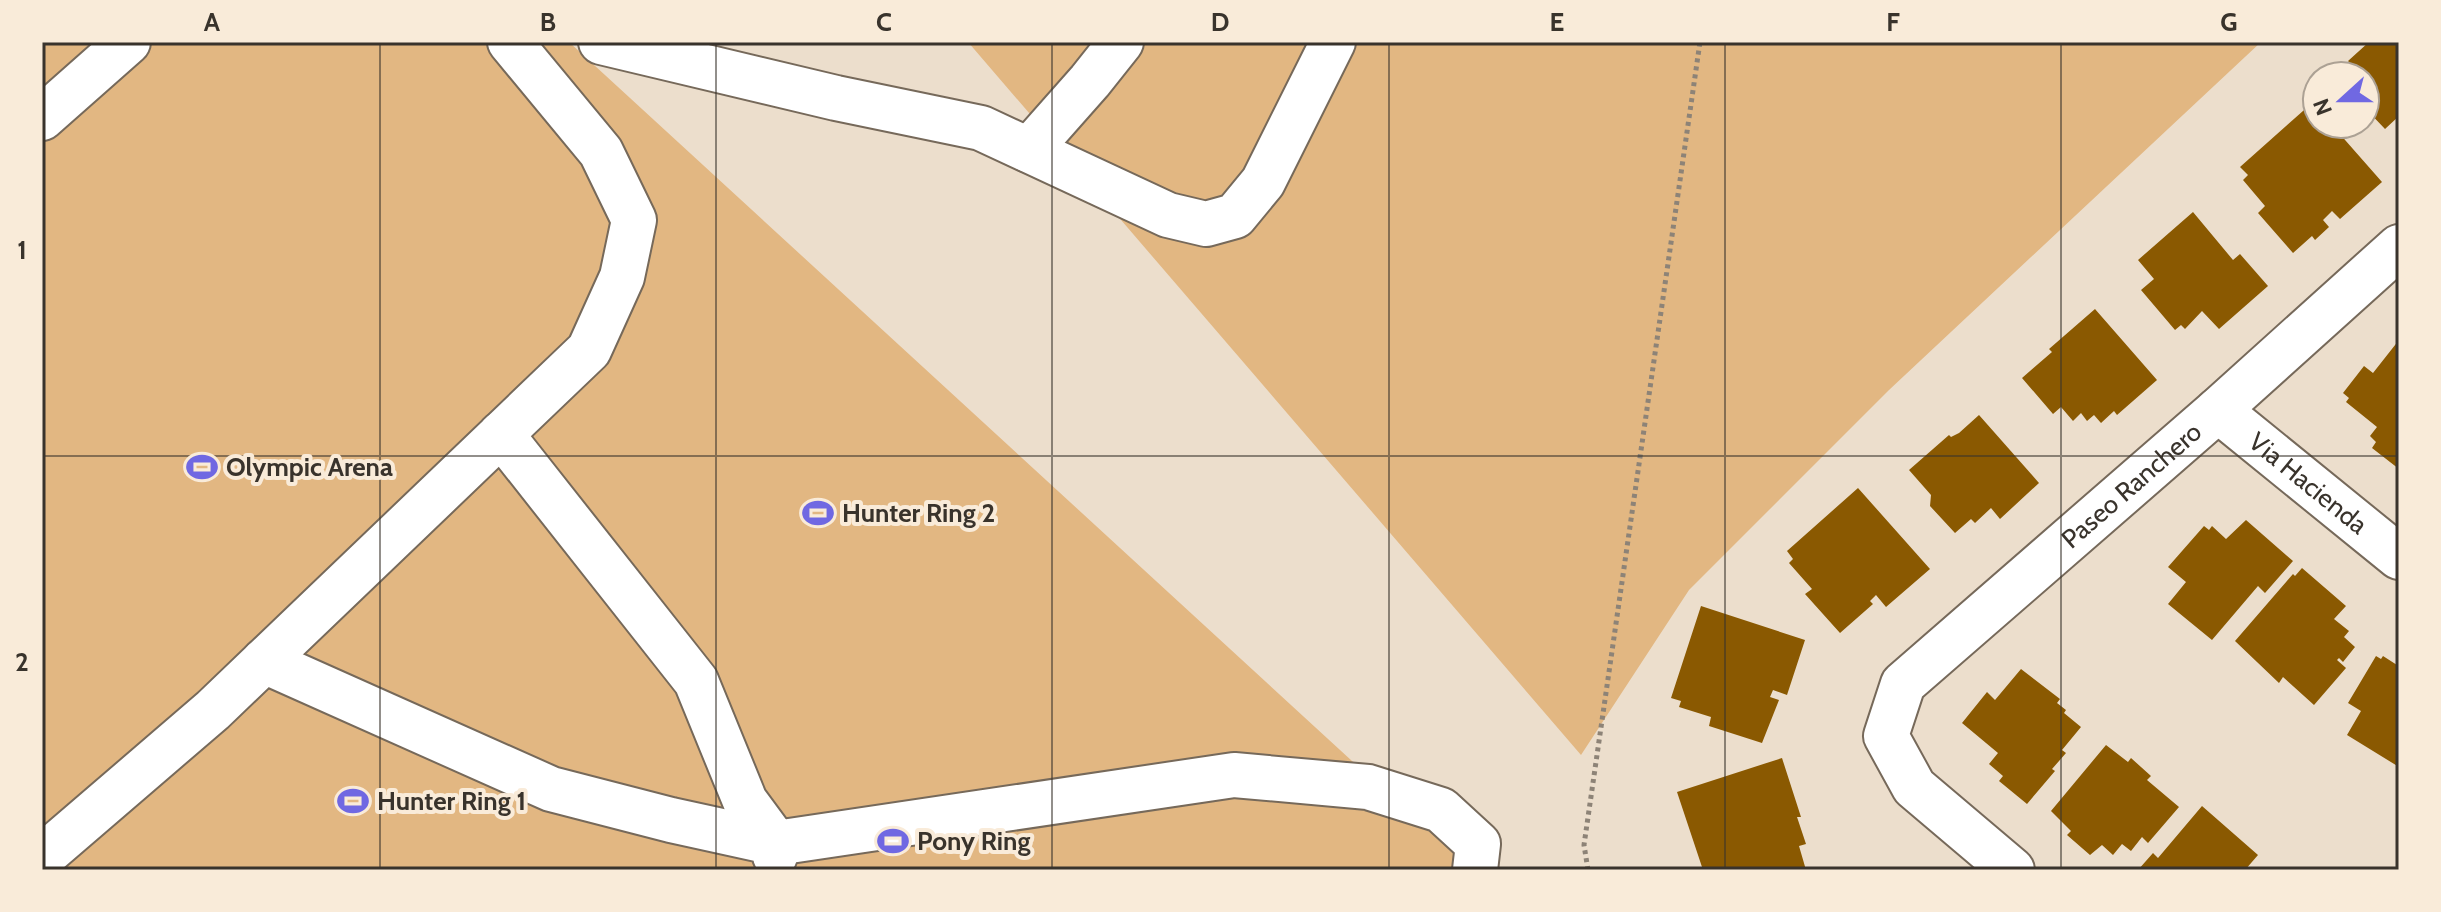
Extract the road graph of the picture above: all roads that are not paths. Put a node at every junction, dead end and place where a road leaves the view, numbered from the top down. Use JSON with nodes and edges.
{"nodes":[{"id":1,"x":128,"y":42,"type":"edge"},
{"id":2,"x":510,"y":42,"type":"edge"},
{"id":3,"x":601,"y":42,"type":"edge"},
{"id":4,"x":1121,"y":42,"type":"edge"},
{"id":5,"x":1333,"y":42,"type":"edge"},
{"id":6,"x":42,"y":118,"type":"edge"},
{"id":7,"x":1029,"y":150,"type":"junction"},
{"id":8,"x":2399,"y":247,"type":"edge"},
{"id":9,"x":2218,"y":410,"type":"junction"},
{"id":10,"x":501,"y":434,"type":"junction"},
{"id":11,"x":2399,"y":557,"type":"edge"},
{"id":12,"x":264,"y":661,"type":"junction"},
{"id":13,"x":42,"y":857,"type":"edge"},
{"id":14,"x":775,"y":857,"type":"edge"},
{"id":15,"x":1475,"y":870,"type":"edge"},
{"id":16,"x":2012,"y":870,"type":"edge"}],
"edges":[{"from":1,"to":6,"type":"street"},
{"from":2,"to":10,"type":"street"},
{"from":3,"to":7,"type":"street"},
{"from":4,"to":7,"type":"street"},
{"from":5,"to":7,"type":"street"},
{"from":8,"to":9,"type":"street","name":"Paseo Ranchero"},
{"from":9,"to":11,"type":"street","name":"Via Hacienda"},
{"from":9,"to":16,"type":"street","name":"Paseo Ranchero"},
{"from":10,"to":12,"type":"street"},
{"from":10,"to":14,"type":"street"},
{"from":12,"to":13,"type":"street"},
{"from":12,"to":14,"type":"street"},
{"from":14,"to":15,"type":"street"}]}
